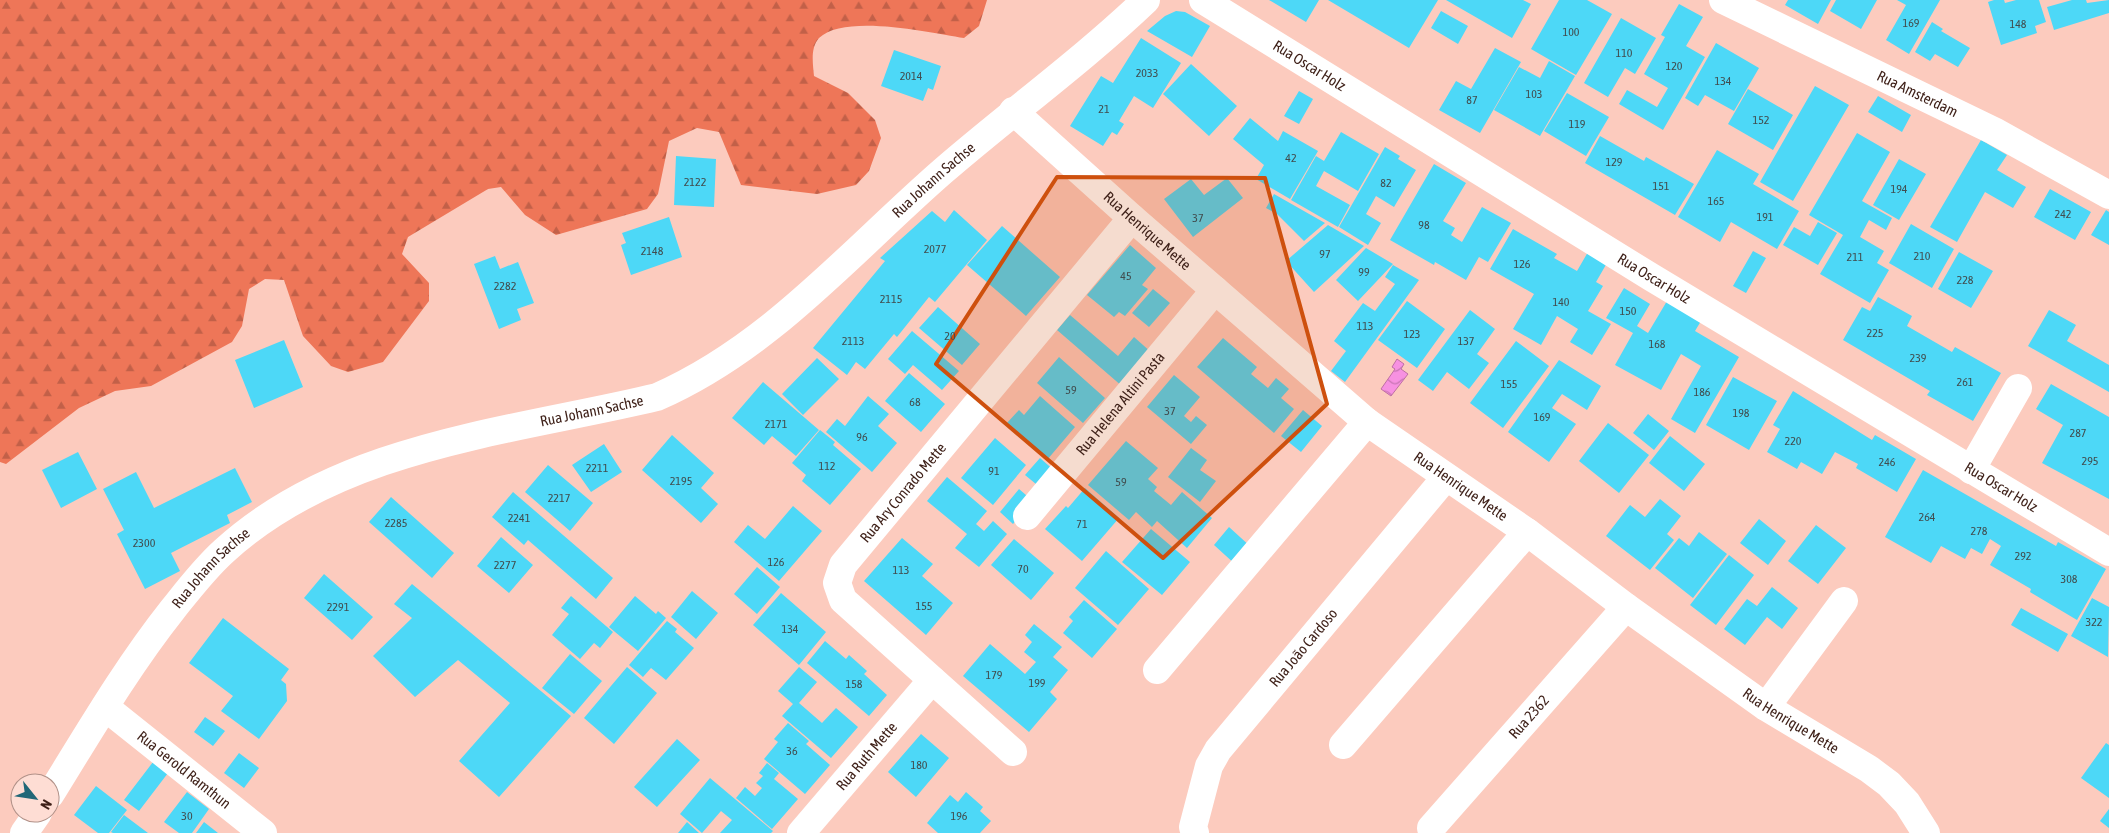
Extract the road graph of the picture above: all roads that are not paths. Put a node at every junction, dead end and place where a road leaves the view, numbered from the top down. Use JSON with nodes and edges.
{"nodes":[{"id":1,"x":1146,"y":0,"type":"edge"},
{"id":2,"x":1203,"y":0,"type":"edge"},
{"id":3,"x":1723,"y":0,"type":"edge"},
{"id":4,"x":1014,"y":111,"type":"junction"},
{"id":5,"x":2109,"y":195,"type":"edge"},
{"id":6,"x":1132,"y":218,"type":"junction"},
{"id":7,"x":1215,"y":290,"type":"junction"},
{"id":8,"x":2018,"y":388,"type":"dead end"},
{"id":9,"x":1368,"y":422,"type":"junction"},
{"id":10,"x":1971,"y":470,"type":"junction"},
{"id":11,"x":1446,"y":477,"type":"junction"},
{"id":12,"x":1027,"y":516,"type":"dead end"},
{"id":13,"x":1528,"y":532,"type":"junction"},
{"id":14,"x":2109,"y":552,"type":"edge"},
{"id":15,"x":1844,"y":601,"type":"dead end"},
{"id":16,"x":1626,"y":607,"type":"junction"},
{"id":17,"x":1157,"y":670,"type":"dead end"},
{"id":18,"x":932,"y":680,"type":"junction"},
{"id":19,"x":104,"y":707,"type":"junction"},
{"id":20,"x":1766,"y":707,"type":"junction"},
{"id":21,"x":1343,"y":745,"type":"dead end"},
{"id":22,"x":1013,"y":752,"type":"dead end"},
{"id":23,"x":60,"y":779,"type":"edge"},
{"id":24,"x":1431,"y":828,"type":"dead end"},
{"id":25,"x":263,"y":833,"type":"edge"},
{"id":26,"x":801,"y":833,"type":"edge"},
{"id":27,"x":1195,"y":833,"type":"edge"},
{"id":28,"x":1926,"y":833,"type":"edge"}],
"edges":[{"from":1,"to":4,"type":"street","name":"Rua Johann Sachse"},
{"from":2,"to":10,"type":"street","name":"Rua Oscar Holz"},
{"from":3,"to":5,"type":"street","name":"Rua Amsterdam"},
{"from":4,"to":6,"type":"street","name":"Rua Henrique Mette"},
{"from":4,"to":19,"type":"street","name":"Rua Johann Sachse"},
{"from":6,"to":7,"type":"street","name":"Rua Henrique Mette"},
{"from":6,"to":18,"type":"street","name":"Rua Ary Conrado Mette"},
{"from":7,"to":9,"type":"street","name":"Rua Henrique Mette"},
{"from":7,"to":12,"type":"street","name":"Rua Helena Altini Pasta"},
{"from":8,"to":10,"type":"street"},
{"from":9,"to":11,"type":"street","name":"Rua Henrique Mette"},
{"from":9,"to":17,"type":"street"},
{"from":10,"to":14,"type":"street","name":"Rua Oscar Holz"},
{"from":11,"to":13,"type":"street","name":"Rua Henrique Mette"},
{"from":11,"to":27,"type":"street","name":"Rua João Cardoso"},
{"from":13,"to":16,"type":"street","name":"Rua Henrique Mette"},
{"from":13,"to":21,"type":"street"},
{"from":15,"to":20,"type":"street"},
{"from":16,"to":20,"type":"street","name":"Rua Henrique Mette"},
{"from":16,"to":24,"type":"street","name":"Rua 2362"},
{"from":18,"to":22,"type":"street","name":"Rua Ary Conrado Mette"},
{"from":18,"to":26,"type":"street","name":"Rua Ruth Mette"},
{"from":19,"to":23,"type":"street","name":"Rua Johann Sachse"},
{"from":19,"to":25,"type":"street","name":"Rua Gerold Ramthun"},
{"from":20,"to":28,"type":"street","name":"Rua Henrique Mette"}]}
